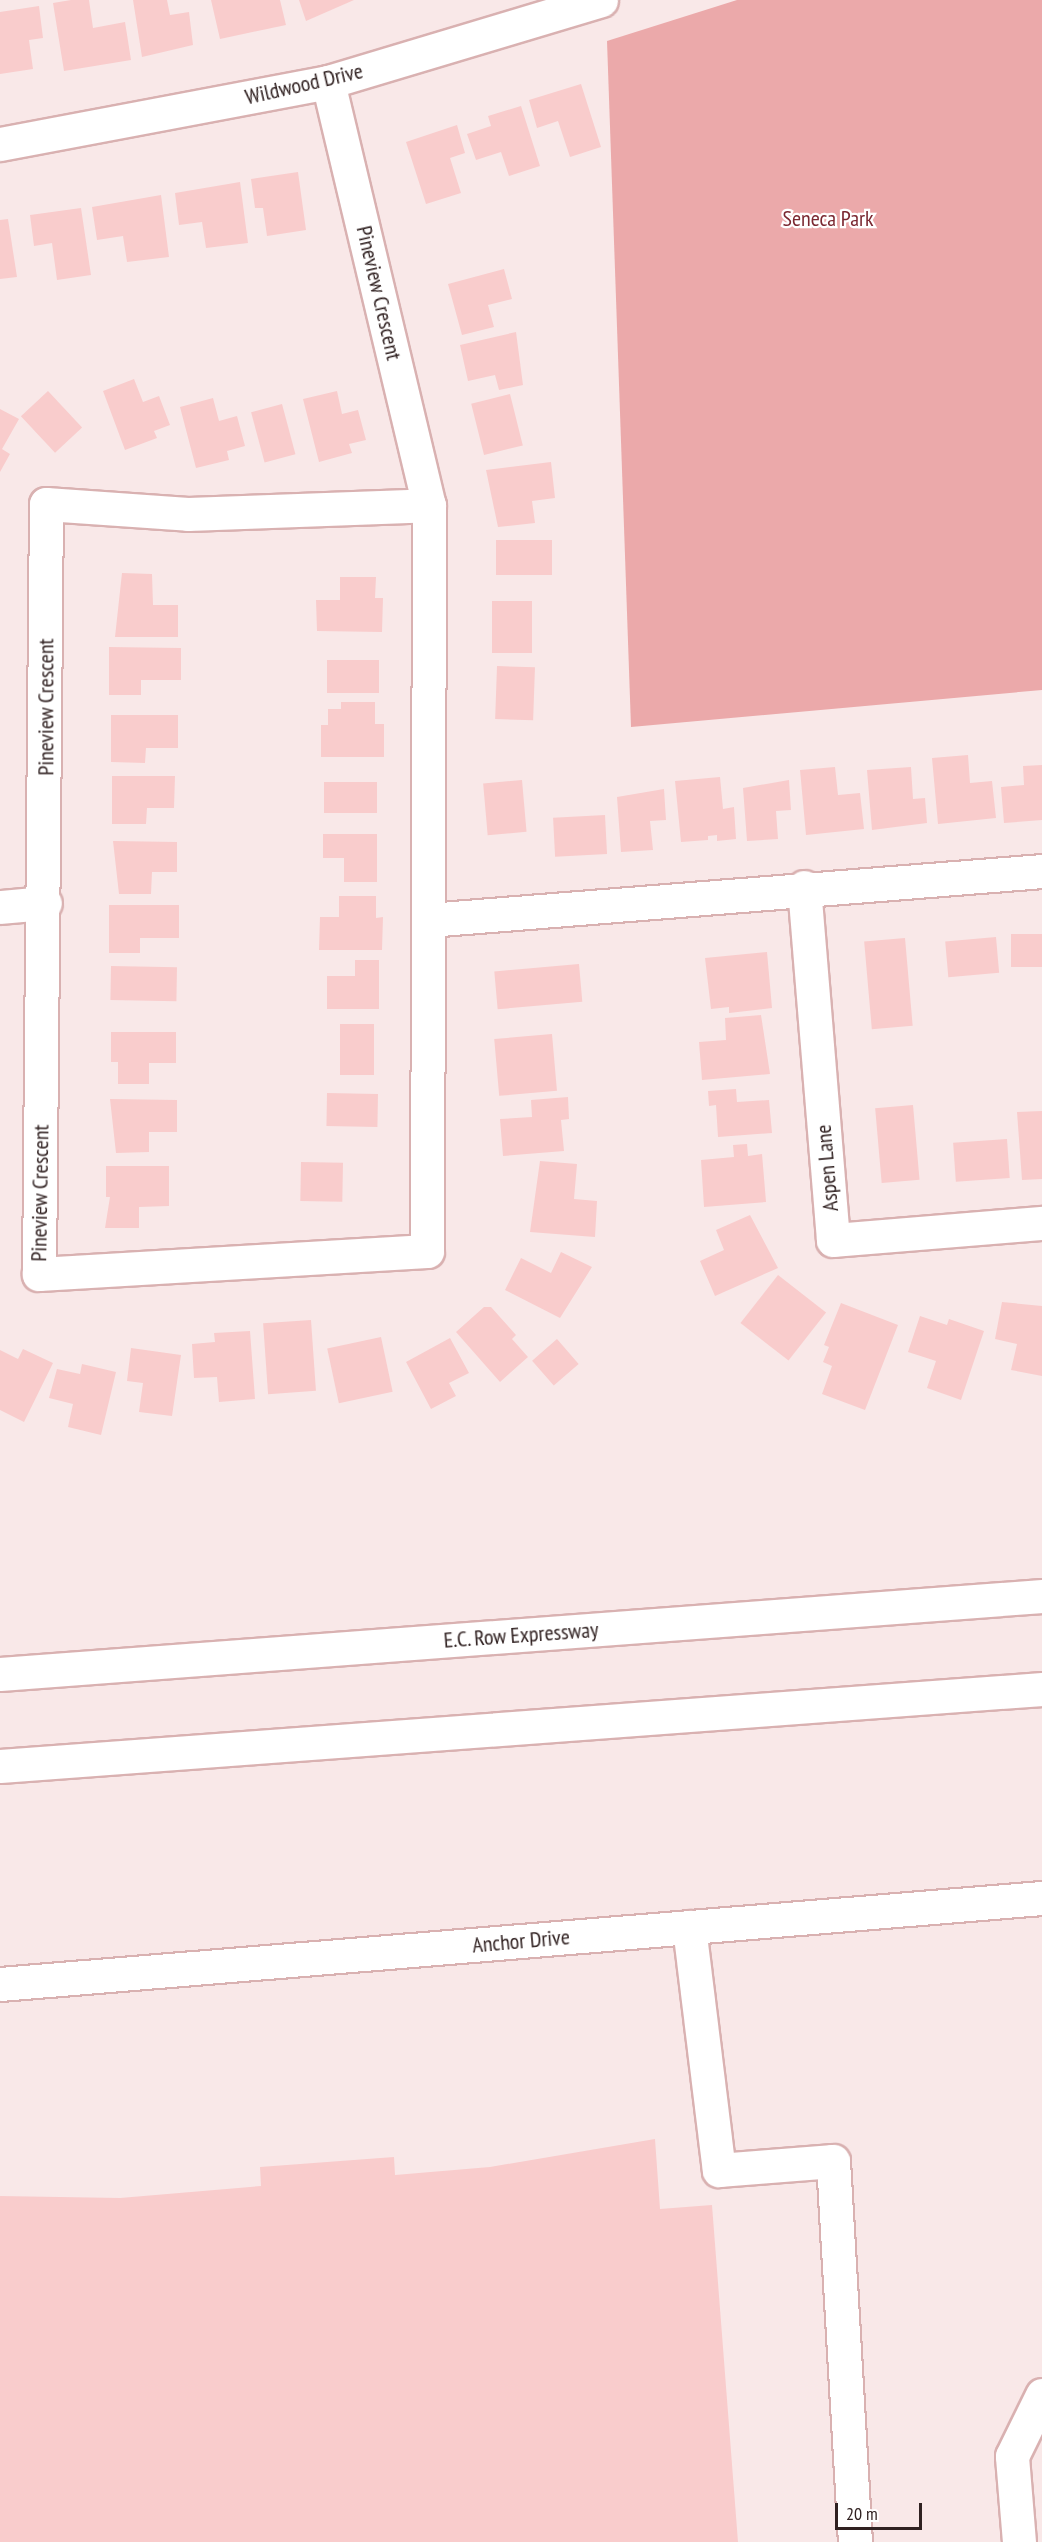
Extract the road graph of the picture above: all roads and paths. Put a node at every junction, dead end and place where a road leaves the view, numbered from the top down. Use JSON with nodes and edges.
{"nodes":[{"id":1,"x":601,"y":0,"type":"edge"},
{"id":2,"x":328,"y":82,"type":"junction"},
{"id":3,"x":0,"y":144,"type":"edge"},
{"id":4,"x":429,"y":505,"type":"junction"},
{"id":5,"x":1042,"y":871,"type":"edge"},
{"id":6,"x":804,"y":887,"type":"junction"},
{"id":7,"x":45,"y":903,"type":"junction"},
{"id":8,"x":0,"y":907,"type":"edge"},
{"id":9,"x":428,"y":921,"type":"junction"},
{"id":10,"x":1042,"y":1223,"type":"edge"},
{"id":11,"x":1042,"y":1596,"type":"edge"},
{"id":12,"x":0,"y":1674,"type":"edge"},
{"id":13,"x":1042,"y":1689,"type":"edge"},
{"id":14,"x":0,"y":1766,"type":"edge"},
{"id":15,"x":1042,"y":1898,"type":"edge"},
{"id":16,"x":689,"y":1927,"type":"junction"},
{"id":17,"x":0,"y":1984,"type":"edge"},
{"id":18,"x":1042,"y":2395,"type":"edge"},
{"id":19,"x":855,"y":2542,"type":"edge"},
{"id":20,"x":1019,"y":2542,"type":"edge"}],
"edges":[{"from":1,"to":2,"type":"main road","name":"Wildwood Drive"},
{"from":2,"to":3,"type":"main road","name":"Wildwood Drive"},
{"from":2,"to":4,"type":"main road","name":"Pineview Crescent"},
{"from":4,"to":7,"type":"main road","name":"Pineview Crescent"},
{"from":4,"to":9,"type":"main road","name":"Pineview Crescent"},
{"from":5,"to":6,"type":"main road"},
{"from":6,"to":9,"type":"main road"},
{"from":6,"to":10,"type":"main road","name":"Aspen Lane"},
{"from":7,"to":8,"type":"main road"},
{"from":7,"to":9,"type":"main road","name":"Pineview Crescent"},
{"from":11,"to":12,"type":"main road","name":"E.C. Row Expressway"},
{"from":13,"to":14,"type":"main road"},
{"from":15,"to":16,"type":"main road","name":"Anchor Drive"},
{"from":16,"to":17,"type":"main road","name":"Anchor Drive"},
{"from":16,"to":19,"type":"main road"},
{"from":18,"to":20,"type":"main road"}]}
